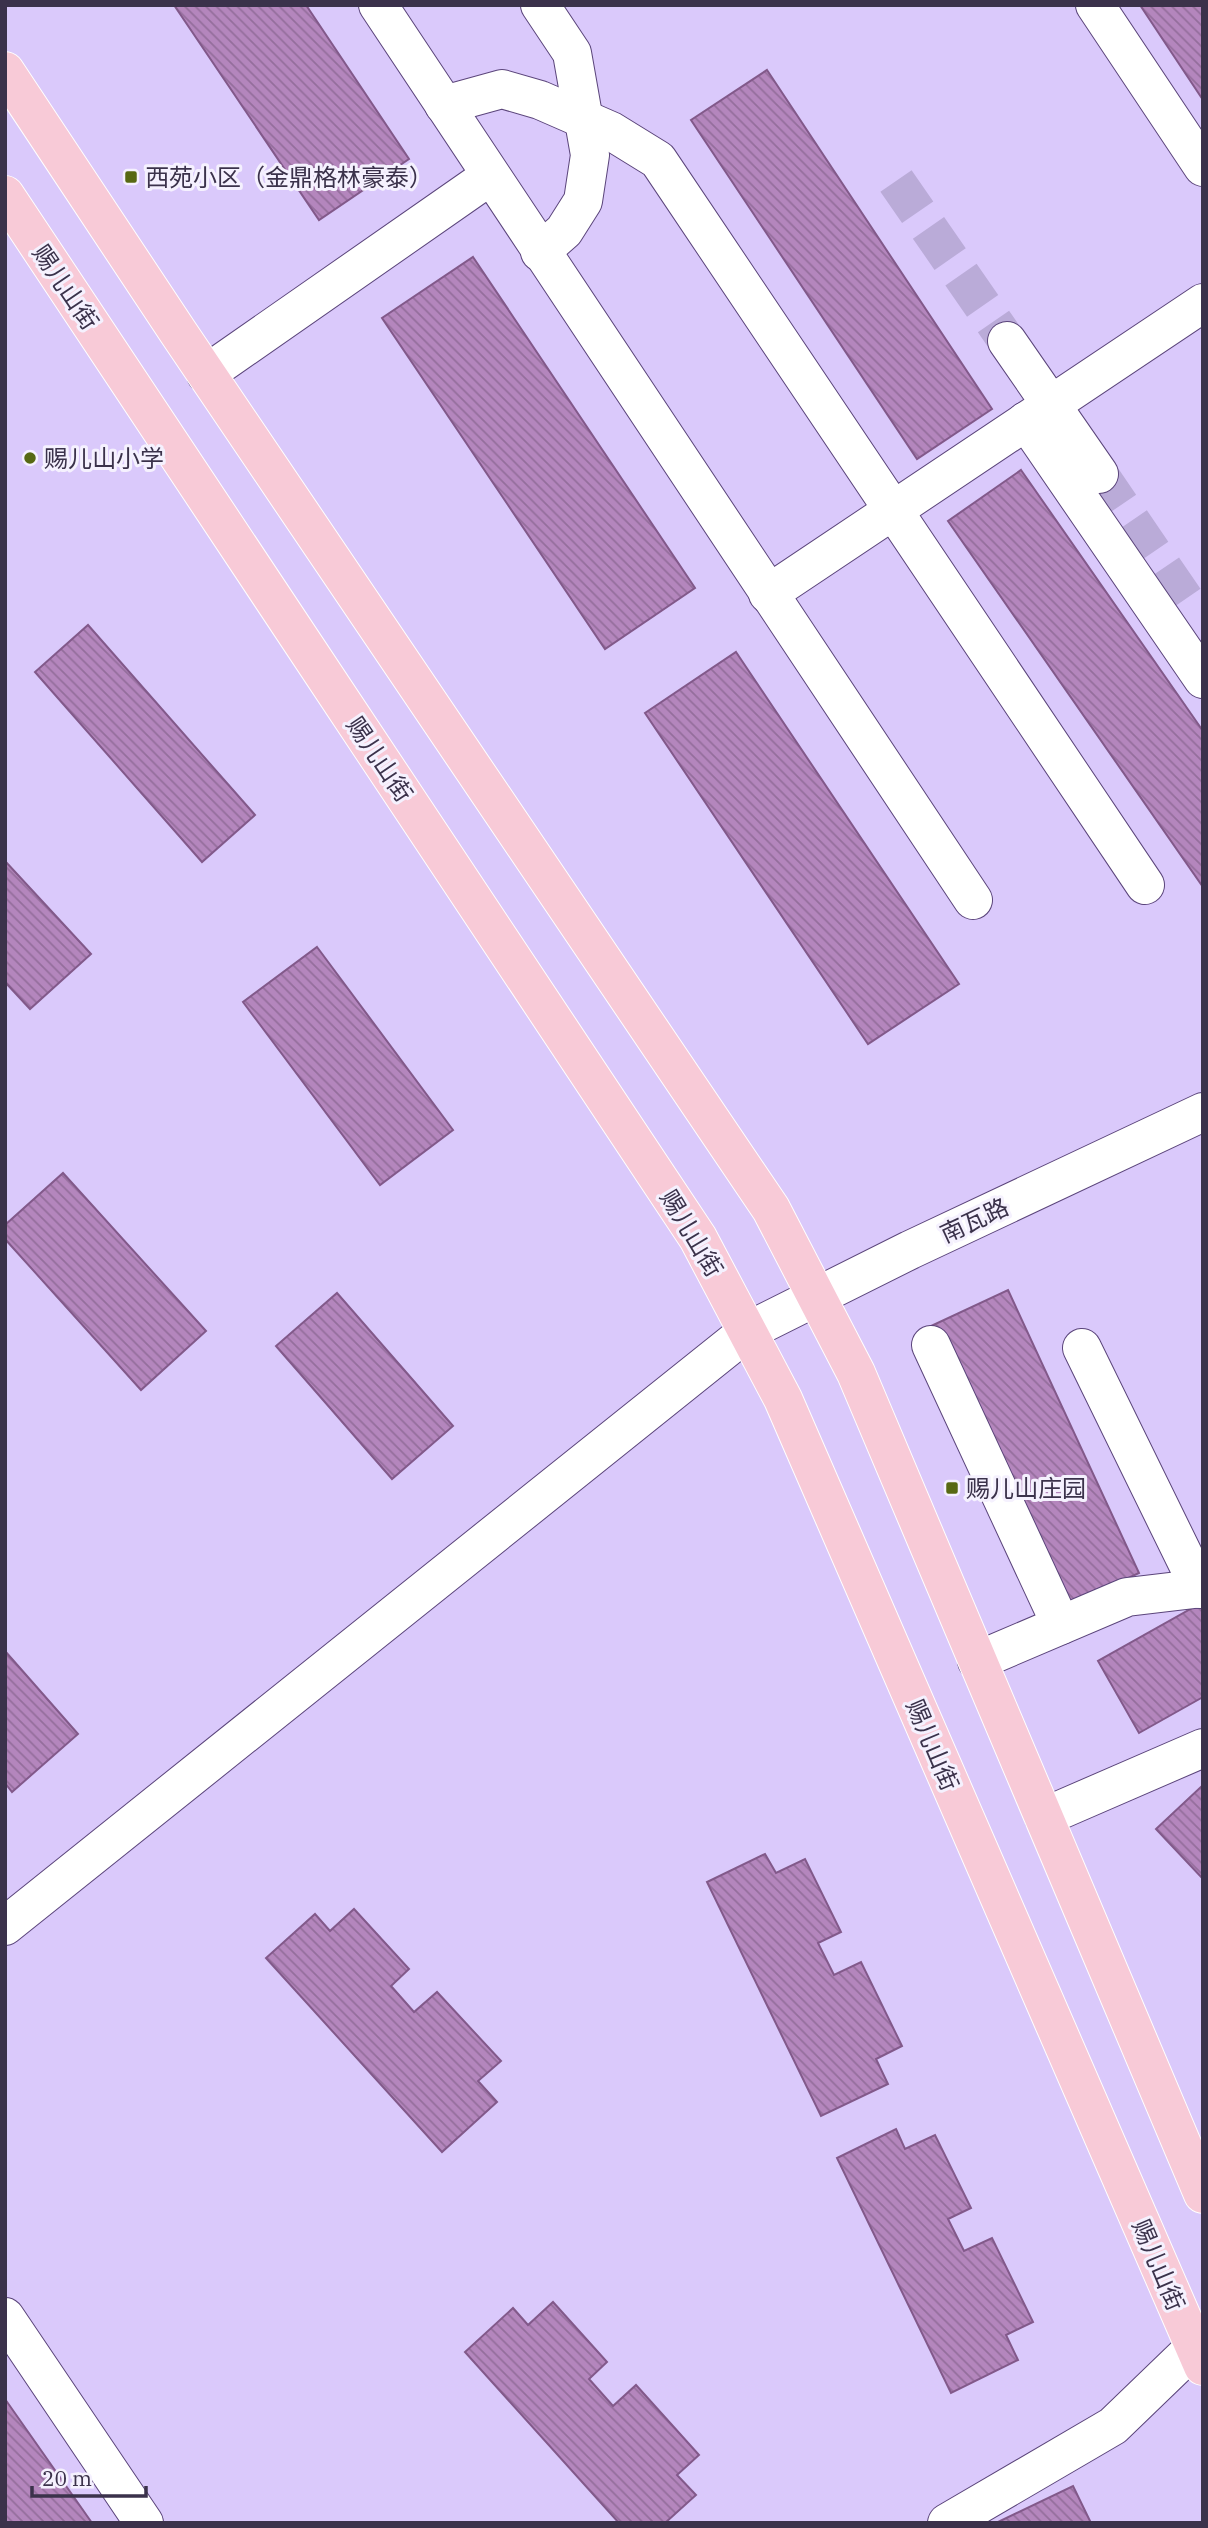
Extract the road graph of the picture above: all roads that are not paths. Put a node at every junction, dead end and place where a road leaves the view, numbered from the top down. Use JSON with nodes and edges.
{"nodes":[{"id":1,"x":379,"y":5,"type":"edge"},
{"id":2,"x":540,"y":5,"type":"edge"},
{"id":3,"x":1095,"y":5,"type":"edge"},
{"id":4,"x":5,"y":71,"type":"edge"},
{"id":5,"x":444,"y":105,"type":"junction"},
{"id":6,"x":585,"y":120,"type":"junction"},
{"id":7,"x":1203,"y":167,"type":"edge"},
{"id":8,"x":490,"y":176,"type":"junction"},
{"id":9,"x":5,"y":195,"type":"edge"},
{"id":10,"x":540,"y":251,"type":"junction"},
{"id":11,"x":1203,"y":303,"type":"edge"},
{"id":12,"x":1007,"y":341,"type":"tunnel mouth"},
{"id":13,"x":206,"y":373,"type":"junction"},
{"id":14,"x":1039,"y":413,"type":"junction"},
{"id":15,"x":1099,"y":474,"type":"tunnel mouth"},
{"id":16,"x":894,"y":509,"type":"junction"},
{"id":17,"x":768,"y":594,"type":"junction"},
{"id":18,"x":1203,"y":679,"type":"edge"},
{"id":19,"x":1145,"y":885,"type":"dead end"},
{"id":20,"x":973,"y":900,"type":"dead end"},
{"id":21,"x":1203,"y":1112,"type":"edge"},
{"id":22,"x":816,"y":1296,"type":"junction"},
{"id":23,"x":748,"y":1331,"type":"junction"},
{"id":24,"x":931,"y":1345,"type":"dead end"},
{"id":25,"x":1082,"y":1348,"type":"dead end"},
{"id":26,"x":1202,"y":1588,"type":"edge"},
{"id":27,"x":1061,"y":1625,"type":"junction"},
{"id":28,"x":977,"y":1661,"type":"junction"},
{"id":29,"x":1203,"y":1748,"type":"edge"},
{"id":30,"x":1044,"y":1817,"type":"junction"},
{"id":31,"x":5,"y":1926,"type":"edge"},
{"id":32,"x":1203,"y":2194,"type":"edge"},
{"id":33,"x":5,"y":2317,"type":"edge"},
{"id":34,"x":1199,"y":2357,"type":"edge"},
{"id":35,"x":144,"y":2523,"type":"edge"},
{"id":36,"x":947,"y":2523,"type":"edge"}],
"edges":[{"from":1,"to":5,"type":"street"},
{"from":2,"to":6,"type":"street"},
{"from":3,"to":7,"type":"street"},
{"from":4,"to":13,"type":"main road"},
{"from":5,"to":6,"type":"street"},
{"from":5,"to":8,"type":"street"},
{"from":6,"to":10,"type":"street"},
{"from":6,"to":16,"type":"street"},
{"from":8,"to":10,"type":"street"},
{"from":8,"to":13,"type":"street"},
{"from":9,"to":23,"type":"main road","name":"赐儿山街"},
{"from":10,"to":17,"type":"street"},
{"from":11,"to":14,"type":"street"},
{"from":12,"to":14,"type":"street"},
{"from":13,"to":22,"type":"main road"},
{"from":14,"to":15,"type":"street"},
{"from":14,"to":16,"type":"street"},
{"from":14,"to":18,"type":"street"},
{"from":16,"to":17,"type":"street"},
{"from":16,"to":19,"type":"street"},
{"from":17,"to":20,"type":"street"},
{"from":21,"to":22,"type":"street","name":"南瓦路"},
{"from":22,"to":23,"type":"street","name":"南瓦路"},
{"from":22,"to":28,"type":"main road"},
{"from":23,"to":31,"type":"street","name":"南瓦路"},
{"from":23,"to":34,"type":"main road","name":"赐儿山街"},
{"from":24,"to":27,"type":"street"},
{"from":25,"to":26,"type":"street"},
{"from":26,"to":27,"type":"street"},
{"from":27,"to":28,"type":"street"},
{"from":28,"to":30,"type":"main road"},
{"from":29,"to":30,"type":"street"},
{"from":30,"to":32,"type":"main road"},
{"from":33,"to":35,"type":"street"},
{"from":34,"to":36,"type":"street"}]}
